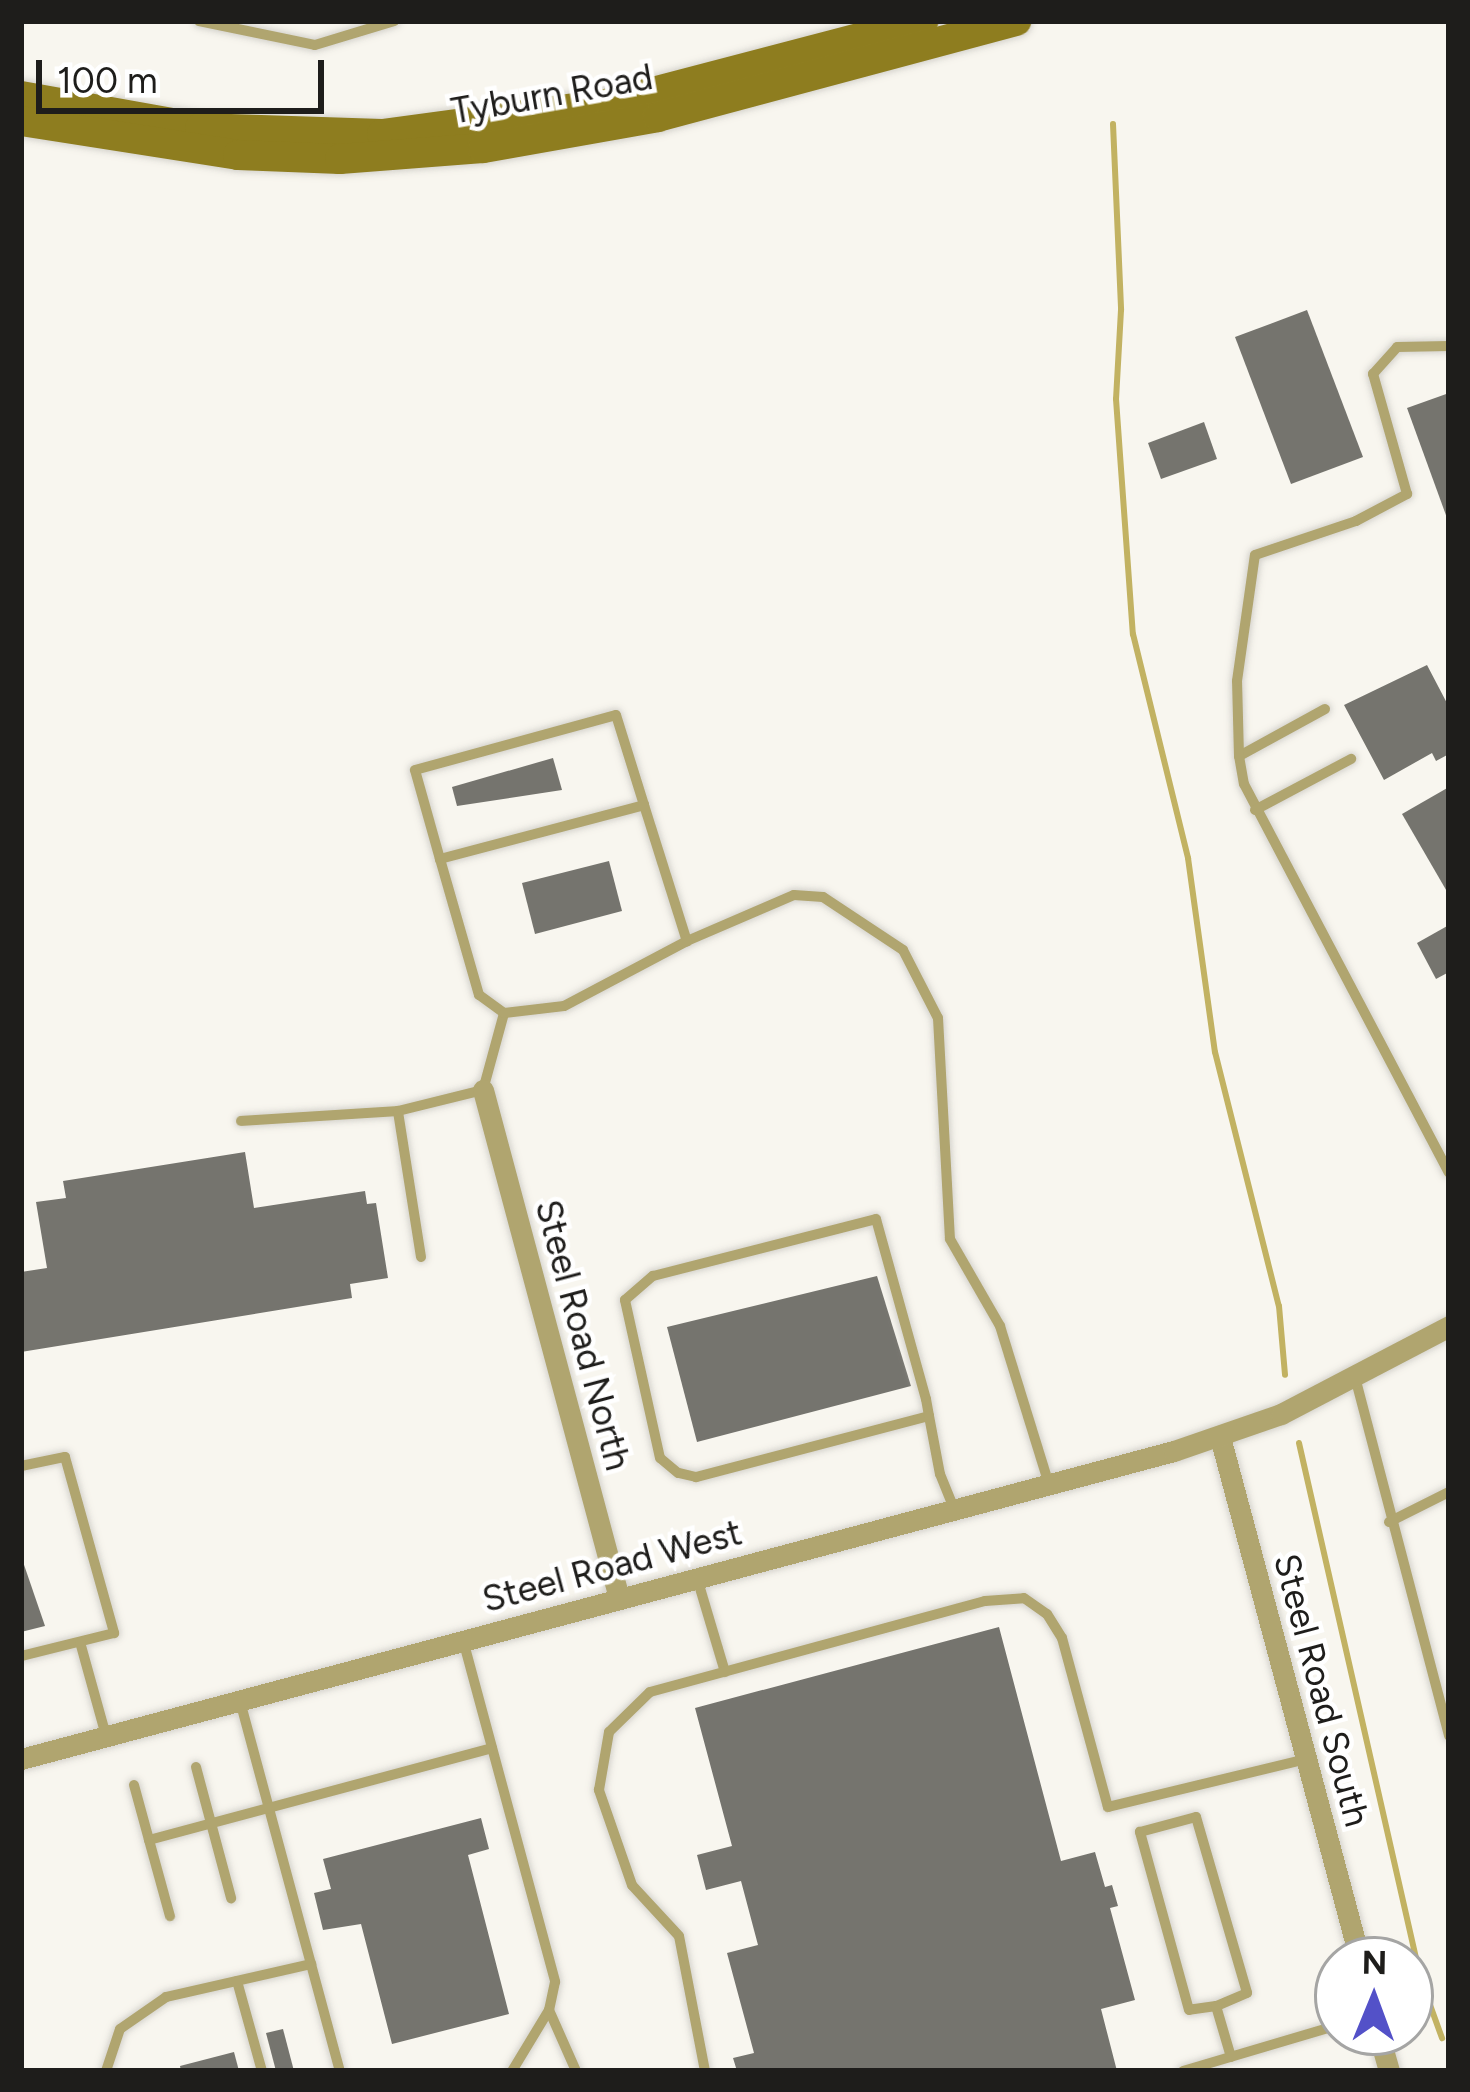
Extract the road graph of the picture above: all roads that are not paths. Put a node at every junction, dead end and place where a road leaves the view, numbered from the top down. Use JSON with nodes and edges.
{"nodes":[{"id":1,"x":199,"y":21,"type":"edge"},
{"id":2,"x":394,"y":21,"type":"edge"},
{"id":3,"x":923,"y":21,"type":"edge"},
{"id":4,"x":1016,"y":21,"type":"edge"},
{"id":5,"x":21,"y":96,"type":"edge"},
{"id":6,"x":21,"y":121,"type":"edge"},
{"id":7,"x":94,"y":136,"type":"junction"},
{"id":8,"x":21,"y":147,"type":"edge"},
{"id":9,"x":1449,"y":346,"type":"edge"},
{"id":10,"x":1325,"y":709,"type":"dead end"},
{"id":11,"x":1239,"y":756,"type":"junction"},
{"id":12,"x":1351,"y":759,"type":"dead end"},
{"id":13,"x":644,"y":805,"type":"junction"},
{"id":14,"x":1256,"y":810,"type":"junction"},
{"id":15,"x":440,"y":859,"type":"junction"},
{"id":16,"x":687,"y":941,"type":"junction"},
{"id":17,"x":504,"y":1013,"type":"junction"},
{"id":18,"x":484,"y":1090,"type":"junction"},
{"id":19,"x":398,"y":1111,"type":"junction"},
{"id":20,"x":241,"y":1121,"type":"dead end"},
{"id":21,"x":1449,"y":1172,"type":"edge"},
{"id":22,"x":421,"y":1257,"type":"dead end"},
{"id":23,"x":1449,"y":1326,"type":"edge"},
{"id":24,"x":1354,"y":1377,"type":"junction"},
{"id":25,"x":929,"y":1416,"type":"junction"},
{"id":26,"x":1220,"y":1437,"type":"junction"},
{"id":27,"x":21,"y":1466,"type":"edge"},
{"id":28,"x":1049,"y":1484,"type":"junction"},
{"id":29,"x":1449,"y":1492,"type":"edge"},
{"id":30,"x":954,"y":1510,"type":"junction"},
{"id":31,"x":1389,"y":1522,"type":"junction"},
{"id":32,"x":697,"y":1577,"type":"junction"},
{"id":33,"x":619,"y":1598,"type":"junction"},
{"id":34,"x":463,"y":1640,"type":"junction"},
{"id":35,"x":80,"y":1642,"type":"junction"},
{"id":36,"x":21,"y":1656,"type":"edge"},
{"id":37,"x":725,"y":1672,"type":"junction"},
{"id":38,"x":241,"y":1701,"type":"junction"},
{"id":39,"x":106,"y":1736,"type":"junction"},
{"id":40,"x":1449,"y":1736,"type":"edge"},
{"id":41,"x":492,"y":1748,"type":"junction"},
{"id":42,"x":21,"y":1759,"type":"edge"},
{"id":43,"x":1306,"y":1759,"type":"junction"},
{"id":44,"x":196,"y":1767,"type":"dead end"},
{"id":45,"x":134,"y":1785,"type":"dead end"},
{"id":46,"x":269,"y":1808,"type":"junction"},
{"id":47,"x":212,"y":1823,"type":"junction"},
{"id":48,"x":149,"y":1840,"type":"junction"},
{"id":49,"x":231,"y":1898,"type":"dead end"},
{"id":50,"x":170,"y":1916,"type":"dead end"},
{"id":51,"x":1354,"y":1936,"type":"edge"},
{"id":52,"x":311,"y":1964,"type":"junction"},
{"id":53,"x":237,"y":1981,"type":"junction"},
{"id":54,"x":1216,"y":2006,"type":"junction"},
{"id":55,"x":549,"y":2010,"type":"junction"},
{"id":56,"x":1314,"y":2032,"type":"edge"},
{"id":57,"x":1231,"y":2056,"type":"junction"},
{"id":58,"x":106,"y":2071,"type":"edge"},
{"id":59,"x":262,"y":2071,"type":"edge"},
{"id":60,"x":340,"y":2071,"type":"edge"},
{"id":61,"x":512,"y":2071,"type":"edge"},
{"id":62,"x":576,"y":2071,"type":"edge"},
{"id":63,"x":705,"y":2071,"type":"edge"},
{"id":64,"x":1183,"y":2071,"type":"edge"}],
"edges":[{"from":1,"to":2,"type":"lane"},
{"from":3,"to":5,"type":"main road","name":"Tyburn Road"},
{"from":4,"to":7,"type":"main road","name":"Tyburn Road"},
{"from":6,"to":7,"type":"main road","name":"Tyburn Road"},
{"from":7,"to":8,"type":"main road"},
{"from":9,"to":11,"type":"lane"},
{"from":10,"to":11,"type":"lane"},
{"from":11,"to":14,"type":"lane"},
{"from":12,"to":14,"type":"lane"},
{"from":13,"to":15,"type":"lane"},
{"from":13,"to":15,"type":"lane"},
{"from":13,"to":16,"type":"lane"},
{"from":14,"to":21,"type":"lane"},
{"from":15,"to":17,"type":"lane"},
{"from":16,"to":17,"type":"lane"},
{"from":16,"to":28,"type":"lane"},
{"from":17,"to":18,"type":"lane"},
{"from":18,"to":19,"type":"lane"},
{"from":18,"to":33,"type":"street","name":"Steel Road North"},
{"from":19,"to":20,"type":"lane"},
{"from":19,"to":22,"type":"lane"},
{"from":23,"to":24,"type":"street","name":"Steel Road West"},
{"from":24,"to":26,"type":"street","name":"Steel Road West"},
{"from":24,"to":31,"type":"lane"},
{"from":25,"to":25,"type":"lane"},
{"from":25,"to":30,"type":"lane"},
{"from":26,"to":28,"type":"street","name":"Steel Road West"},
{"from":26,"to":43,"type":"street","name":"Steel Road South"},
{"from":27,"to":35,"type":"lane"},
{"from":28,"to":30,"type":"street","name":"Steel Road West"},
{"from":29,"to":31,"type":"lane"},
{"from":30,"to":32,"type":"street","name":"Steel Road West"},
{"from":31,"to":40,"type":"lane"},
{"from":32,"to":33,"type":"street","name":"Steel Road West"},
{"from":32,"to":37,"type":"lane"},
{"from":33,"to":34,"type":"street","name":"Steel Road West"},
{"from":34,"to":38,"type":"street","name":"Steel Road West"},
{"from":34,"to":41,"type":"lane"},
{"from":35,"to":36,"type":"lane"},
{"from":35,"to":39,"type":"lane"},
{"from":37,"to":43,"type":"lane"},
{"from":37,"to":63,"type":"lane"},
{"from":38,"to":39,"type":"street","name":"Steel Road West"},
{"from":38,"to":46,"type":"lane"},
{"from":39,"to":42,"type":"street","name":"Steel Road West"},
{"from":41,"to":46,"type":"lane"},
{"from":41,"to":55,"type":"lane"},
{"from":43,"to":51,"type":"street","name":"Steel Road South"},
{"from":44,"to":47,"type":"lane"},
{"from":45,"to":48,"type":"lane"},
{"from":46,"to":47,"type":"lane"},
{"from":46,"to":52,"type":"lane"},
{"from":47,"to":48,"type":"lane"},
{"from":47,"to":49,"type":"lane"},
{"from":48,"to":50,"type":"lane"},
{"from":52,"to":53,"type":"lane"},
{"from":52,"to":60,"type":"lane"},
{"from":53,"to":58,"type":"lane"},
{"from":53,"to":59,"type":"lane"},
{"from":54,"to":54,"type":"lane"},
{"from":54,"to":57,"type":"lane"},
{"from":55,"to":61,"type":"lane"},
{"from":55,"to":62,"type":"lane"},
{"from":56,"to":57,"type":"lane"},
{"from":57,"to":64,"type":"lane"}]}
